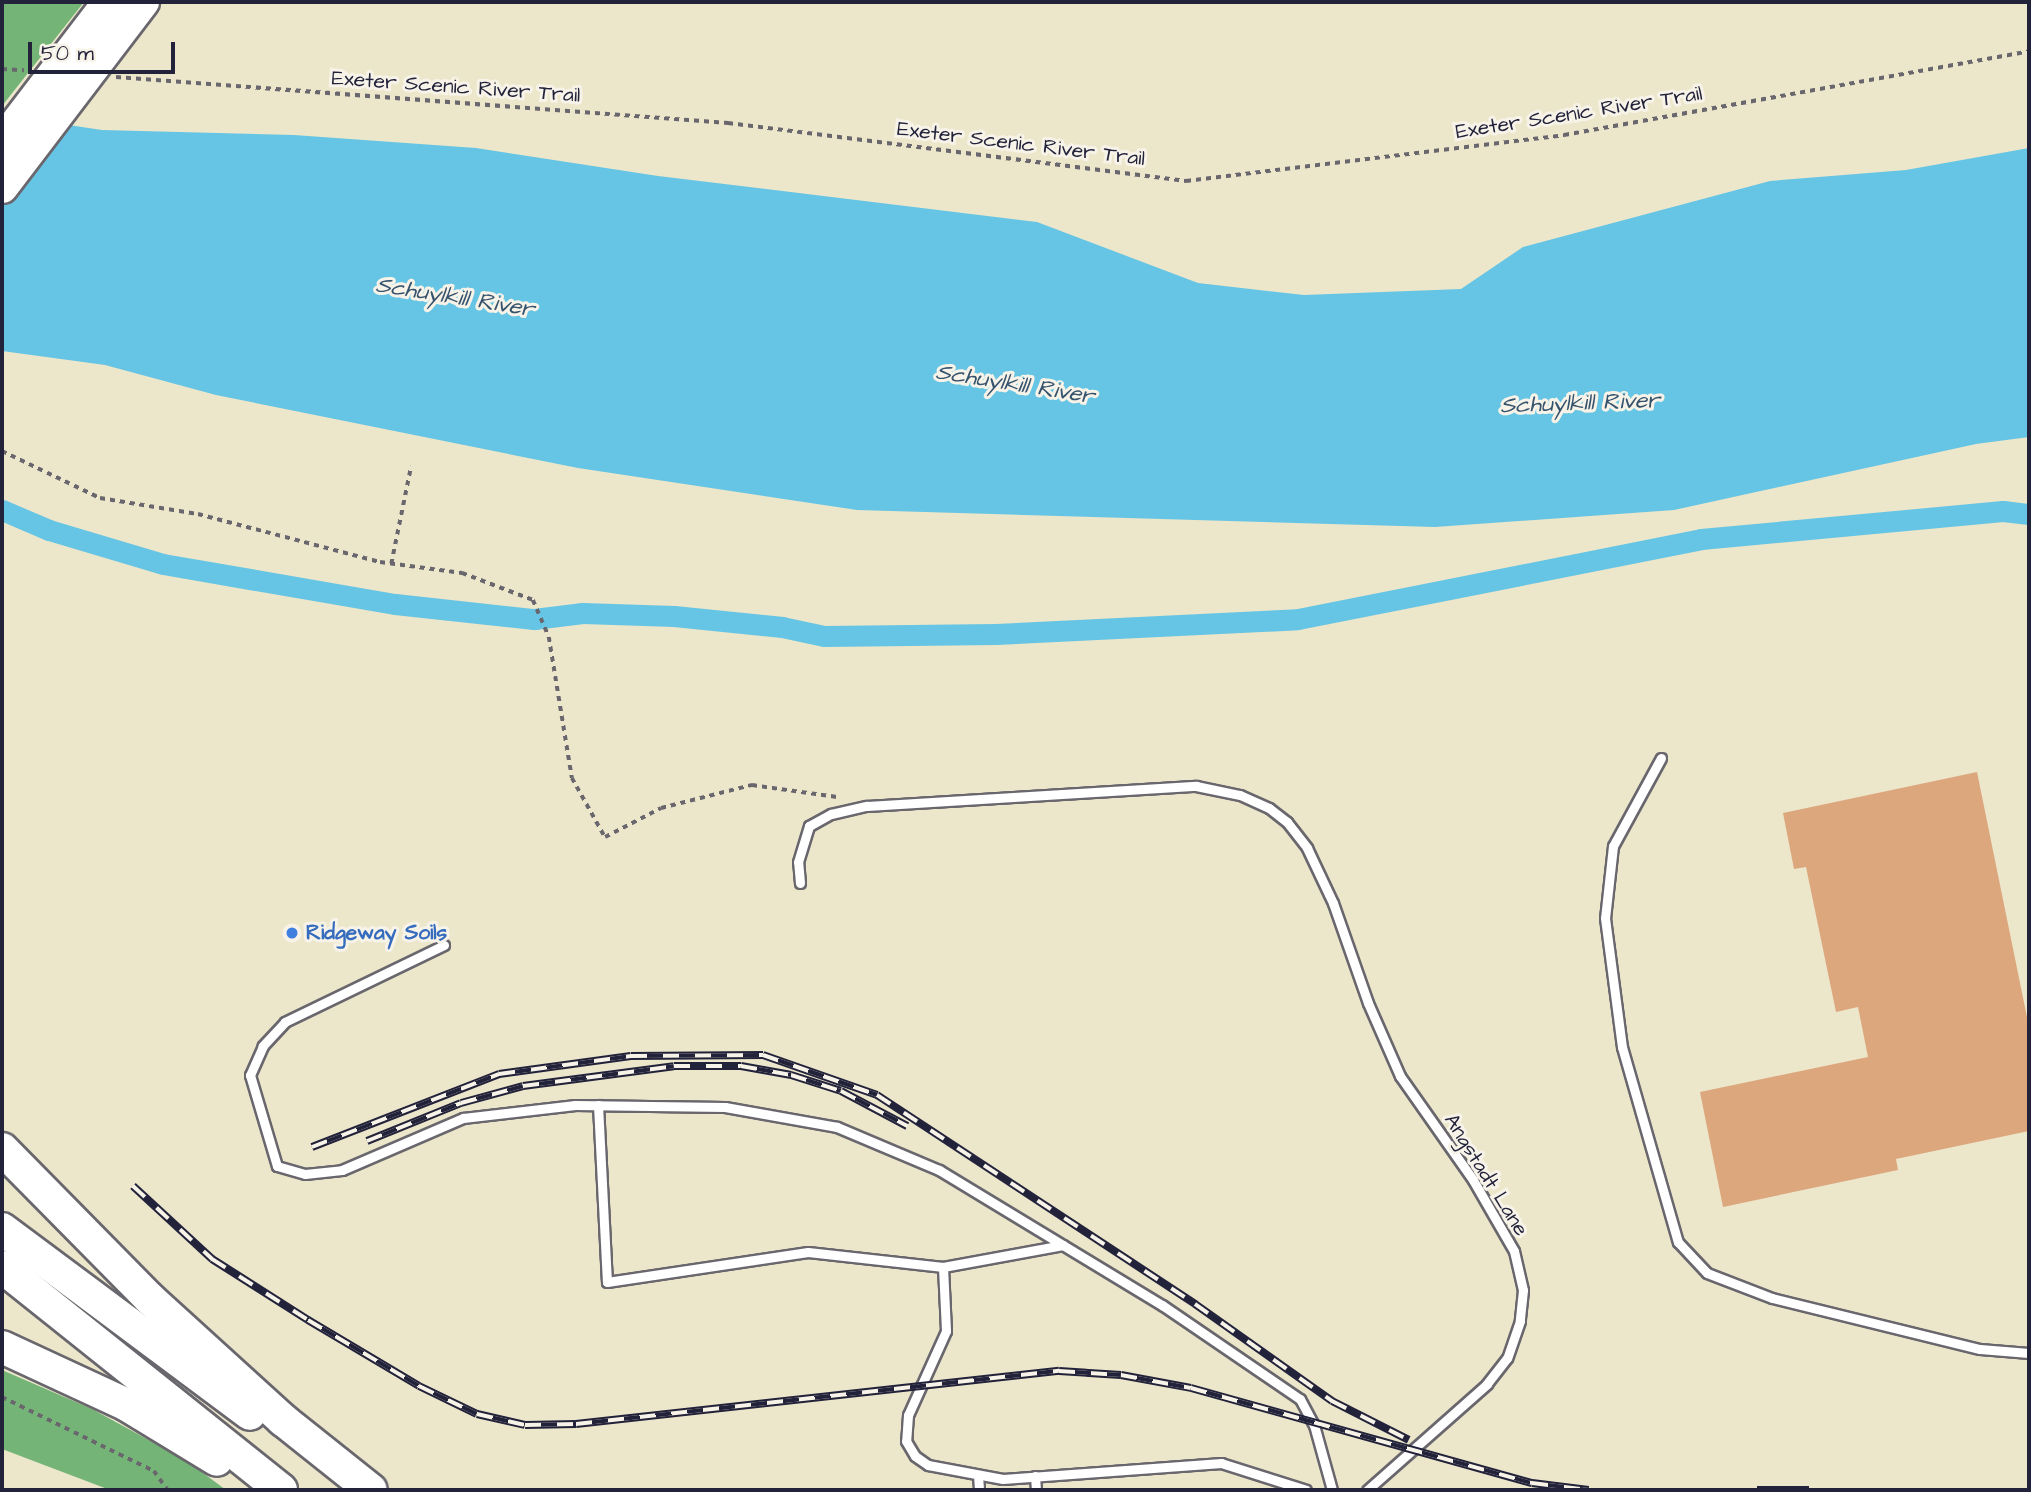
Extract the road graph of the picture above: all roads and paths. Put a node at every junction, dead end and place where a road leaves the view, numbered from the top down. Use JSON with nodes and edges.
{"nodes":[{"id":1,"x":109,"y":2,"type":"edge"},
{"id":2,"x":142,"y":2,"type":"edge"},
{"id":3,"x":2029,"y":51,"type":"edge"},
{"id":4,"x":2,"y":69,"type":"edge"},
{"id":5,"x":37,"y":71,"type":"dead end"},
{"id":6,"x":108,"y":76,"type":"dead end"},
{"id":7,"x":2,"y":142,"type":"edge"},
{"id":8,"x":2,"y":187,"type":"edge"},
{"id":9,"x":2,"y":452,"type":"edge"},
{"id":10,"x":411,"y":466,"type":"dead end"},
{"id":11,"x":391,"y":564,"type":"junction"},
{"id":12,"x":1661,"y":758,"type":"dead end"},
{"id":13,"x":841,"y":797,"type":"dead end"},
{"id":14,"x":800,"y":883,"type":"dead end"},
{"id":15,"x":444,"y":944,"type":"dead end"},
{"id":16,"x":598,"y":1105,"type":"junction"},
{"id":17,"x":2,"y":1149,"type":"edge"},
{"id":18,"x":2,"y":1229,"type":"edge"},
{"id":19,"x":1063,"y":1245,"type":"junction"},
{"id":20,"x":2,"y":1267,"type":"edge"},
{"id":21,"x":943,"y":1267,"type":"junction"},
{"id":22,"x":2,"y":1348,"type":"edge"},
{"id":23,"x":2029,"y":1353,"type":"edge"},
{"id":24,"x":2,"y":1397,"type":"edge"},
{"id":25,"x":978,"y":1475,"type":"junction"},
{"id":26,"x":1035,"y":1476,"type":"junction"},
{"id":27,"x":168,"y":1490,"type":"edge"},
{"id":28,"x":261,"y":1490,"type":"edge"},
{"id":29,"x":281,"y":1490,"type":"edge"},
{"id":30,"x":356,"y":1490,"type":"edge"},
{"id":31,"x":371,"y":1490,"type":"edge"},
{"id":32,"x":979,"y":1490,"type":"edge"},
{"id":33,"x":1036,"y":1490,"type":"edge"},
{"id":34,"x":1306,"y":1490,"type":"edge"},
{"id":35,"x":1332,"y":1490,"type":"edge"},
{"id":36,"x":1367,"y":1490,"type":"edge"}],
"edges":[{"from":1,"to":7,"type":"highway","bridge":true},
{"from":2,"to":8,"type":"highway","bridge":true},
{"from":3,"to":6,"type":"path","name":"Exeter Scenic River Trail"},
{"from":4,"to":5,"type":"path"},
{"from":9,"to":11,"type":"path"},
{"from":10,"to":11,"type":"path"},
{"from":11,"to":13,"type":"path"},
{"from":12,"to":23,"type":"lane"},
{"from":14,"to":36,"type":"lane","name":"Angstadt Lane"},
{"from":15,"to":16,"type":"lane"},
{"from":16,"to":19,"type":"lane"},
{"from":16,"to":21,"type":"lane"},
{"from":17,"to":31,"type":"highway"},
{"from":18,"to":30,"type":"highway"},
{"from":19,"to":21,"type":"lane"},
{"from":19,"to":35,"type":"lane"},
{"from":20,"to":29,"type":"highway"},
{"from":21,"to":25,"type":"lane"},
{"from":22,"to":28,"type":"highway"},
{"from":24,"to":27,"type":"path"},
{"from":25,"to":26,"type":"lane"},
{"from":25,"to":32,"type":"lane"},
{"from":26,"to":33,"type":"lane"},
{"from":26,"to":34,"type":"lane"}]}
